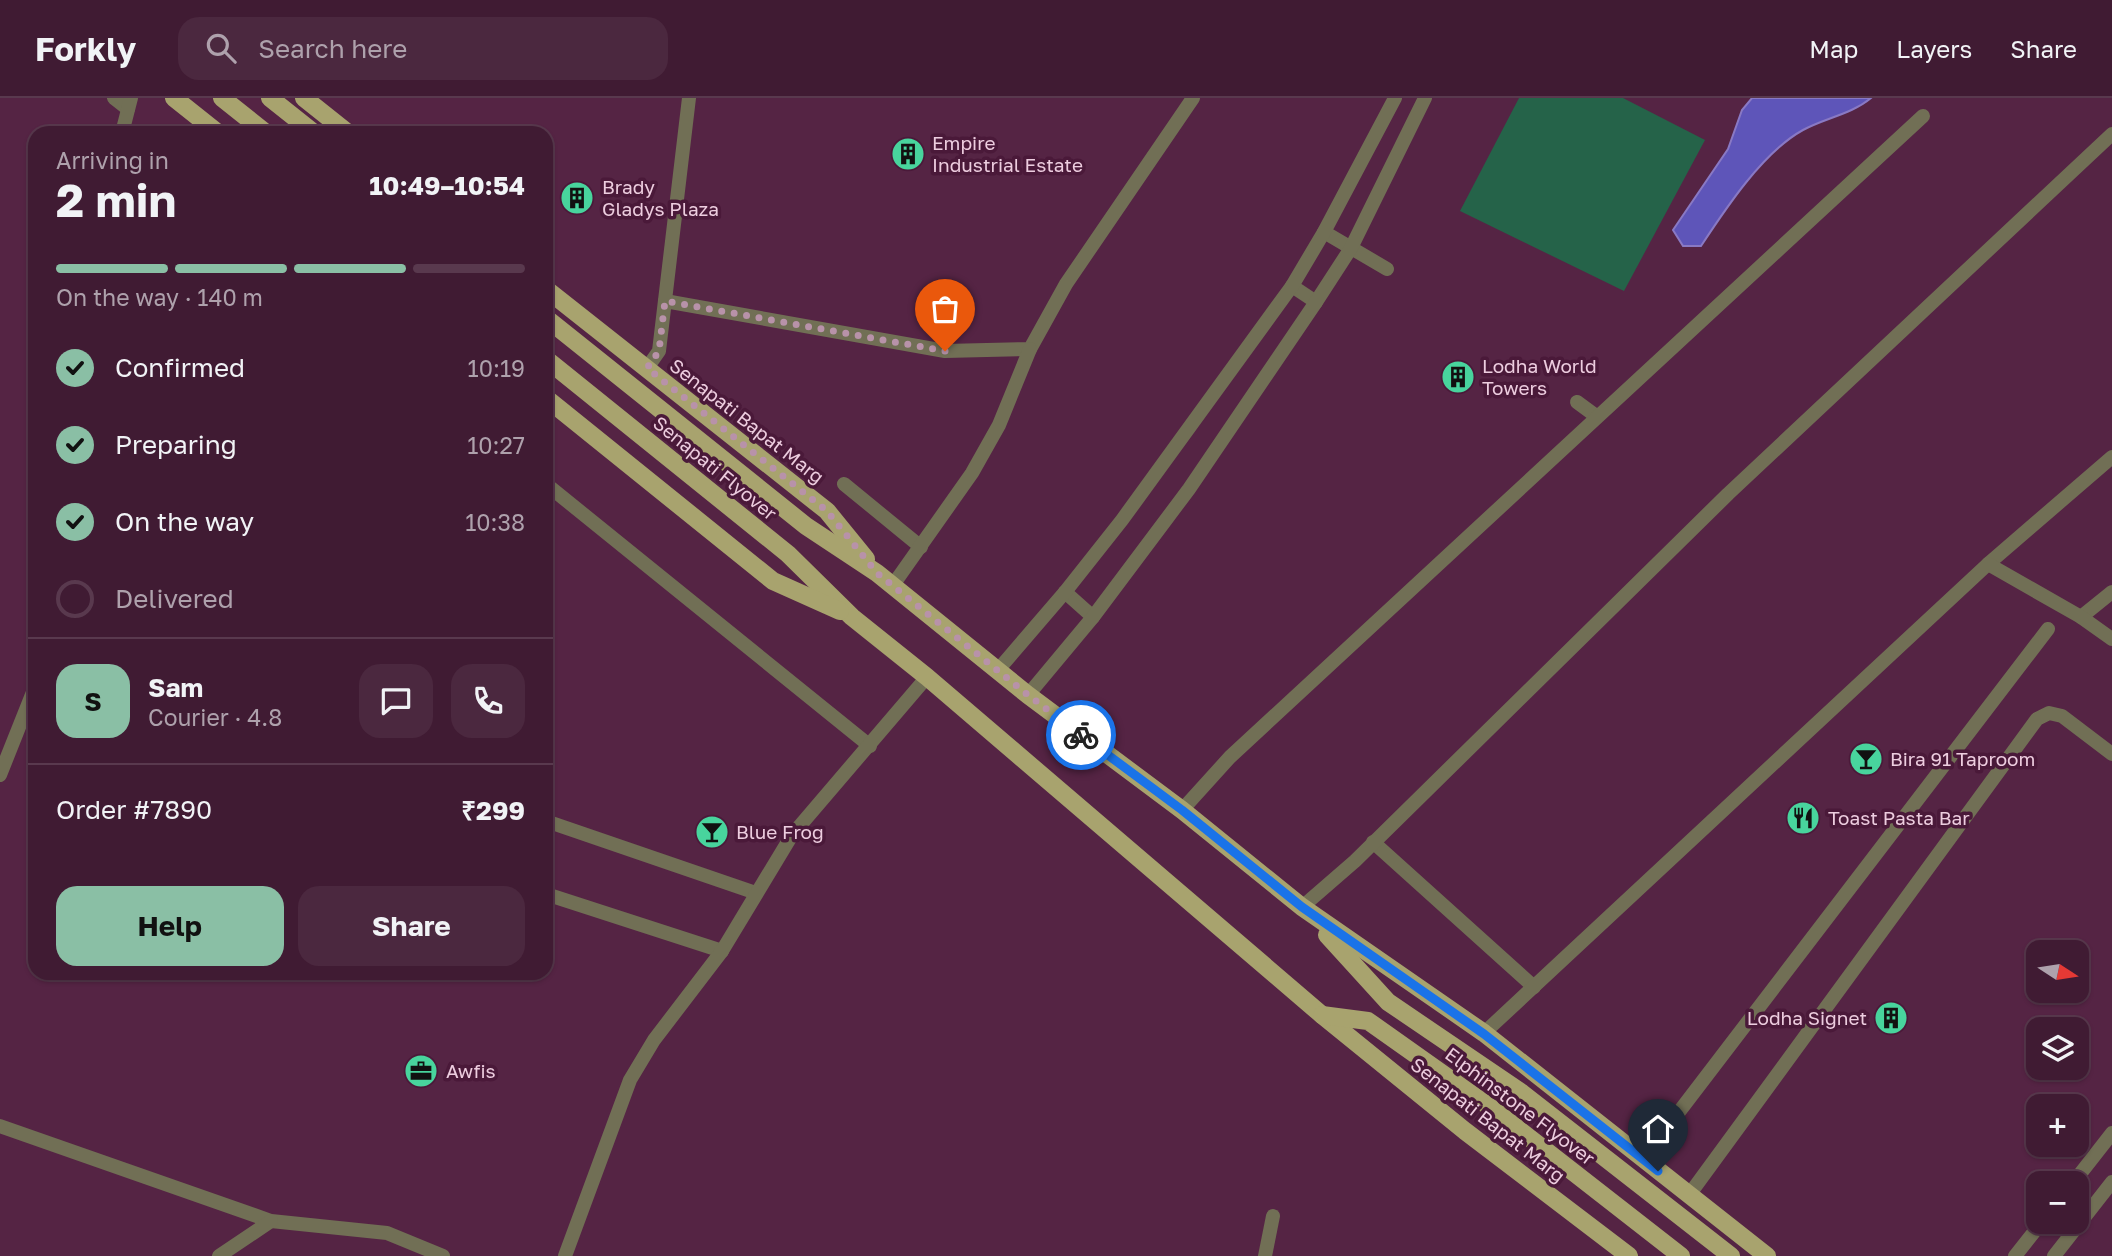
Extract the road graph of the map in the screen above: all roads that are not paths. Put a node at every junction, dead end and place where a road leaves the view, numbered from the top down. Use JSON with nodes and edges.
{"nodes":[{"id":1,"x":114,"y":98,"type":"edge"},
{"id":2,"x":174,"y":98,"type":"edge"},
{"id":3,"x":222,"y":98,"type":"edge"},
{"id":4,"x":270,"y":98,"type":"edge"},
{"id":5,"x":304,"y":98,"type":"edge"},
{"id":6,"x":689,"y":98,"type":"edge"},
{"id":7,"x":1193,"y":98,"type":"edge"},
{"id":8,"x":1395,"y":98,"type":"edge"},
{"id":9,"x":1425,"y":98,"type":"edge"},
{"id":10,"x":129,"y":104,"type":"edge"},
{"id":11,"x":1923,"y":116,"type":"dead end"},
{"id":12,"x":124,"y":126,"type":"edge"},
{"id":13,"x":209,"y":126,"type":"edge"},
{"id":14,"x":257,"y":126,"type":"edge"},
{"id":15,"x":305,"y":126,"type":"edge"},
{"id":16,"x":339,"y":126,"type":"edge"},
{"id":17,"x":2112,"y":134,"type":"edge"},
{"id":18,"x":1324,"y":232,"type":"junction"},
{"id":19,"x":1351,"y":248,"type":"junction"},
{"id":20,"x":1387,"y":269,"type":"dead end"},
{"id":21,"x":1292,"y":286,"type":"junction"},
{"id":22,"x":553,"y":294,"type":"edge"},
{"id":23,"x":665,"y":301,"type":"junction"},
{"id":24,"x":1316,"y":302,"type":"junction"},
{"id":25,"x":553,"y":324,"type":"edge"},
{"id":26,"x":1030,"y":349,"type":"junction"},
{"id":27,"x":553,"y":365,"type":"edge"},
{"id":28,"x":647,"y":368,"type":"junction"},
{"id":29,"x":1577,"y":402,"type":"dead end"},
{"id":30,"x":553,"y":406,"type":"edge"},
{"id":31,"x":1596,"y":416,"type":"junction"},
{"id":32,"x":2112,"y":457,"type":"edge"},
{"id":33,"x":844,"y":484,"type":"dead end"},
{"id":34,"x":553,"y":490,"type":"edge"},
{"id":35,"x":921,"y":547,"type":"junction"},
{"id":36,"x":1988,"y":564,"type":"junction"},
{"id":37,"x":877,"y":573,"type":"junction"},
{"id":38,"x":893,"y":585,"type":"junction"},
{"id":39,"x":1065,"y":592,"type":"junction"},
{"id":40,"x":2112,"y":592,"type":"edge"},
{"id":41,"x":852,"y":617,"type":"junction"},
{"id":42,"x":1093,"y":617,"type":"junction"},
{"id":43,"x":2081,"y":617,"type":"junction"},
{"id":44,"x":2048,"y":629,"type":"dead end"},
{"id":45,"x":2112,"y":639,"type":"edge"},
{"id":46,"x":998,"y":670,"type":"junction"},
{"id":47,"x":927,"y":677,"type":"junction"},
{"id":48,"x":1028,"y":695,"type":"junction"},
{"id":49,"x":28,"y":705,"type":"edge"},
{"id":50,"x":870,"y":746,"type":"junction"},
{"id":51,"x":2112,"y":754,"type":"edge"},
{"id":52,"x":0,"y":775,"type":"edge"},
{"id":53,"x":1182,"y":810,"type":"junction"},
{"id":54,"x":553,"y":823,"type":"edge"},
{"id":55,"x":1373,"y":842,"type":"junction"},
{"id":56,"x":756,"y":893,"type":"junction"},
{"id":57,"x":553,"y":896,"type":"edge"},
{"id":58,"x":1302,"y":907,"type":"junction"},
{"id":59,"x":722,"y":951,"type":"junction"},
{"id":60,"x":1534,"y":987,"type":"junction"},
{"id":61,"x":1322,"y":1015,"type":"junction"},
{"id":62,"x":1484,"y":1034,"type":"junction"},
{"id":63,"x":0,"y":1126,"type":"edge"},
{"id":64,"x":2112,"y":1133,"type":"edge"},
{"id":65,"x":1643,"y":1159,"type":"junction"},
{"id":66,"x":2082,"y":1171,"type":"edge"},
{"id":67,"x":2112,"y":1182,"type":"edge"},
{"id":68,"x":1689,"y":1195,"type":"junction"},
{"id":69,"x":1273,"y":1216,"type":"dead end"},
{"id":70,"x":271,"y":1221,"type":"junction"},
{"id":71,"x":2032,"y":1234,"type":"edge"},
{"id":72,"x":219,"y":1256,"type":"edge"},
{"id":73,"x":443,"y":1256,"type":"edge"},
{"id":74,"x":565,"y":1256,"type":"edge"},
{"id":75,"x":1265,"y":1256,"type":"edge"},
{"id":76,"x":1629,"y":1256,"type":"edge"},
{"id":77,"x":1681,"y":1256,"type":"edge"},
{"id":78,"x":1731,"y":1256,"type":"edge"},
{"id":79,"x":1767,"y":1256,"type":"edge"},
{"id":80,"x":2015,"y":1256,"type":"edge"},
{"id":81,"x":2054,"y":1256,"type":"edge"}],
"edges":[{"from":1,"to":10,"type":"street"},
{"from":2,"to":13,"type":"main road"},
{"from":3,"to":14,"type":"main road"},
{"from":4,"to":15,"type":"main road"},
{"from":5,"to":16,"type":"main road"},
{"from":6,"to":23,"type":"street"},
{"from":7,"to":26,"type":"street"},
{"from":8,"to":18,"type":"street"},
{"from":9,"to":19,"type":"street"},
{"from":10,"to":12,"type":"street"},
{"from":11,"to":31,"type":"street"},
{"from":17,"to":55,"type":"street"},
{"from":18,"to":19,"type":"street"},
{"from":18,"to":21,"type":"street"},
{"from":19,"to":20,"type":"street"},
{"from":19,"to":24,"type":"street"},
{"from":21,"to":24,"type":"street"},
{"from":21,"to":39,"type":"street"},
{"from":22,"to":28,"type":"main road","name":"Senapati Bapat Marg"},
{"from":23,"to":26,"type":"street"},
{"from":23,"to":28,"type":"street"},
{"from":24,"to":42,"type":"street"},
{"from":25,"to":37,"type":"main road","name":"Senapati Flyover"},
{"from":26,"to":35,"type":"street"},
{"from":27,"to":41,"type":"main road","name":"Senapati Flyover"},
{"from":28,"to":37,"type":"main road","name":"Senapati Bapat Marg"},
{"from":29,"to":31,"type":"street"},
{"from":30,"to":41,"type":"main road"},
{"from":31,"to":53,"type":"street"},
{"from":32,"to":36,"type":"street"},
{"from":33,"to":35,"type":"street"},
{"from":34,"to":50,"type":"street"},
{"from":35,"to":38,"type":"street"},
{"from":36,"to":43,"type":"street"},
{"from":36,"to":60,"type":"street"},
{"from":37,"to":38,"type":"main road"},
{"from":38,"to":46,"type":"main road"},
{"from":39,"to":42,"type":"street"},
{"from":39,"to":46,"type":"street"},
{"from":40,"to":43,"type":"street"},
{"from":41,"to":47,"type":"main road","name":"Senapati Bapat Marg"},
{"from":42,"to":48,"type":"street"},
{"from":43,"to":45,"type":"street"},
{"from":44,"to":65,"type":"street"},
{"from":46,"to":48,"type":"main road"},
{"from":47,"to":50,"type":"street"},
{"from":47,"to":61,"type":"main road","name":"Senapati Bapat Marg"},
{"from":48,"to":53,"type":"main road"},
{"from":49,"to":52,"type":"street"},
{"from":50,"to":56,"type":"street"},
{"from":51,"to":68,"type":"street"},
{"from":53,"to":58,"type":"main road"},
{"from":54,"to":56,"type":"street"},
{"from":55,"to":58,"type":"street"},
{"from":55,"to":60,"type":"street"},
{"from":56,"to":59,"type":"street"},
{"from":57,"to":59,"type":"street"},
{"from":58,"to":62,"type":"main road"},
{"from":58,"to":78,"type":"main road","name":"Elphinstone Flyover"},
{"from":59,"to":74,"type":"street"},
{"from":60,"to":62,"type":"street"},
{"from":61,"to":76,"type":"main road","name":"Senapati Bapat Marg"},
{"from":61,"to":77,"type":"main road","name":"Elphinstone Flyover"},
{"from":62,"to":65,"type":"main road"},
{"from":63,"to":70,"type":"street"},
{"from":64,"to":66,"type":"street"},
{"from":65,"to":68,"type":"main road"},
{"from":67,"to":81,"type":"street"},
{"from":68,"to":79,"type":"main road"},
{"from":69,"to":75,"type":"street"},
{"from":70,"to":72,"type":"street"},
{"from":70,"to":73,"type":"street"},
{"from":71,"to":80,"type":"street"}]}
